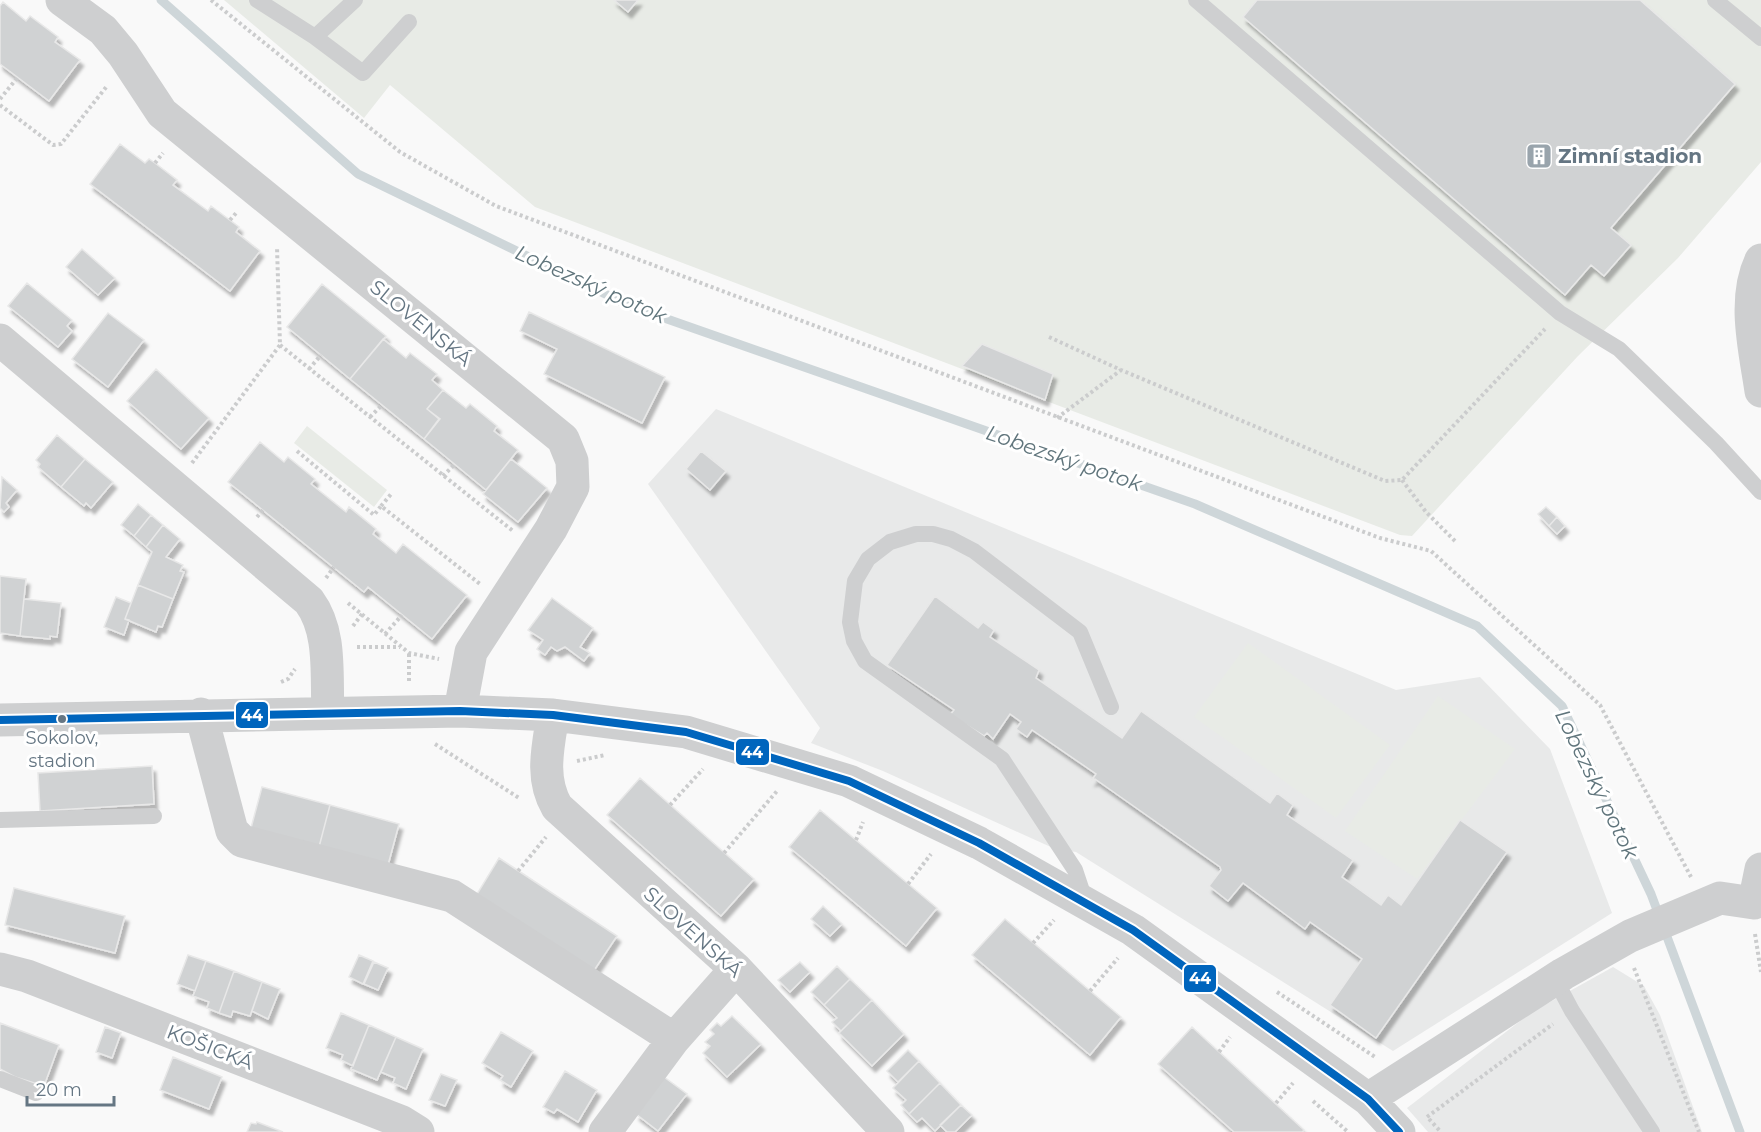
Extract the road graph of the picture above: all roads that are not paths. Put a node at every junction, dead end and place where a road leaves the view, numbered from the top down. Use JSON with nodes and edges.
{"nodes":[{"id":1,"x":62,"y":0,"type":"edge"},
{"id":2,"x":257,"y":0,"type":"edge"},
{"id":3,"x":355,"y":0,"type":"edge"},
{"id":4,"x":1196,"y":0,"type":"edge"},
{"id":5,"x":1715,"y":0,"type":"edge"},
{"id":6,"x":410,"y":22,"type":"dead end"},
{"id":7,"x":315,"y":37,"type":"junction"},
{"id":8,"x":1761,"y":38,"type":"edge"},
{"id":9,"x":1761,"y":260,"type":"edge"},
{"id":10,"x":0,"y":340,"type":"edge"},
{"id":11,"x":1761,"y":391,"type":"edge"},
{"id":12,"x":1761,"y":492,"type":"edge"},
{"id":13,"x":1112,"y":707,"type":"dead end"},
{"id":14,"x":460,"y":711,"type":"junction"},
{"id":15,"x":328,"y":712,"type":"junction"},
{"id":16,"x":201,"y":714,"type":"junction"},
{"id":17,"x":552,"y":715,"type":"junction"},
{"id":18,"x":0,"y":720,"type":"edge"},
{"id":19,"x":154,"y":816,"type":"dead end"},
{"id":20,"x":0,"y":820,"type":"edge"},
{"id":21,"x":1761,"y":869,"type":"edge"},
{"id":22,"x":1086,"y":904,"type":"junction"},
{"id":23,"x":1757,"y":914,"type":"edge"},
{"id":24,"x":0,"y":969,"type":"edge"},
{"id":25,"x":736,"y":969,"type":"junction"},
{"id":26,"x":1555,"y":979,"type":"junction"},
{"id":27,"x":674,"y":1039,"type":"junction"},
{"id":28,"x":0,"y":1079,"type":"edge"},
{"id":29,"x":36,"y":1093,"type":"dead end"},
{"id":30,"x":1368,"y":1099,"type":"junction"},
{"id":31,"x":1413,"y":1125,"type":"edge"},
{"id":32,"x":418,"y":1132,"type":"edge"},
{"id":33,"x":604,"y":1132,"type":"edge"},
{"id":34,"x":888,"y":1132,"type":"edge"},
{"id":35,"x":1652,"y":1132,"type":"edge"}],
"edges":[{"from":1,"to":14,"type":"street","name":"SLOVENSKÁ"},
{"from":2,"to":7,"type":"lane"},
{"from":3,"to":7,"type":"lane"},
{"from":4,"to":12,"type":"lane"},
{"from":5,"to":8,"type":"lane"},
{"from":6,"to":7,"type":"lane"},
{"from":9,"to":11,"type":"street"},
{"from":10,"to":15,"type":"street"},
{"from":13,"to":22,"type":"lane"},
{"from":14,"to":15,"type":"street"},
{"from":14,"to":17,"type":"street"},
{"from":15,"to":16,"type":"street"},
{"from":16,"to":18,"type":"street"},
{"from":16,"to":27,"type":"street"},
{"from":17,"to":22,"type":"street"},
{"from":17,"to":25,"type":"street","name":"SLOVENSKÁ"},
{"from":19,"to":20,"type":"lane"},
{"from":21,"to":23,"type":"street"},
{"from":22,"to":30,"type":"street"},
{"from":23,"to":26,"type":"street"},
{"from":24,"to":32,"type":"street","name":"KOŠICKÁ"},
{"from":25,"to":27,"type":"street"},
{"from":25,"to":34,"type":"street","name":"SLOVENSKÁ"},
{"from":26,"to":30,"type":"street"},
{"from":26,"to":35,"type":"lane"},
{"from":27,"to":33,"type":"street"},
{"from":28,"to":29,"type":"lane"},
{"from":30,"to":31,"type":"street"}]}
